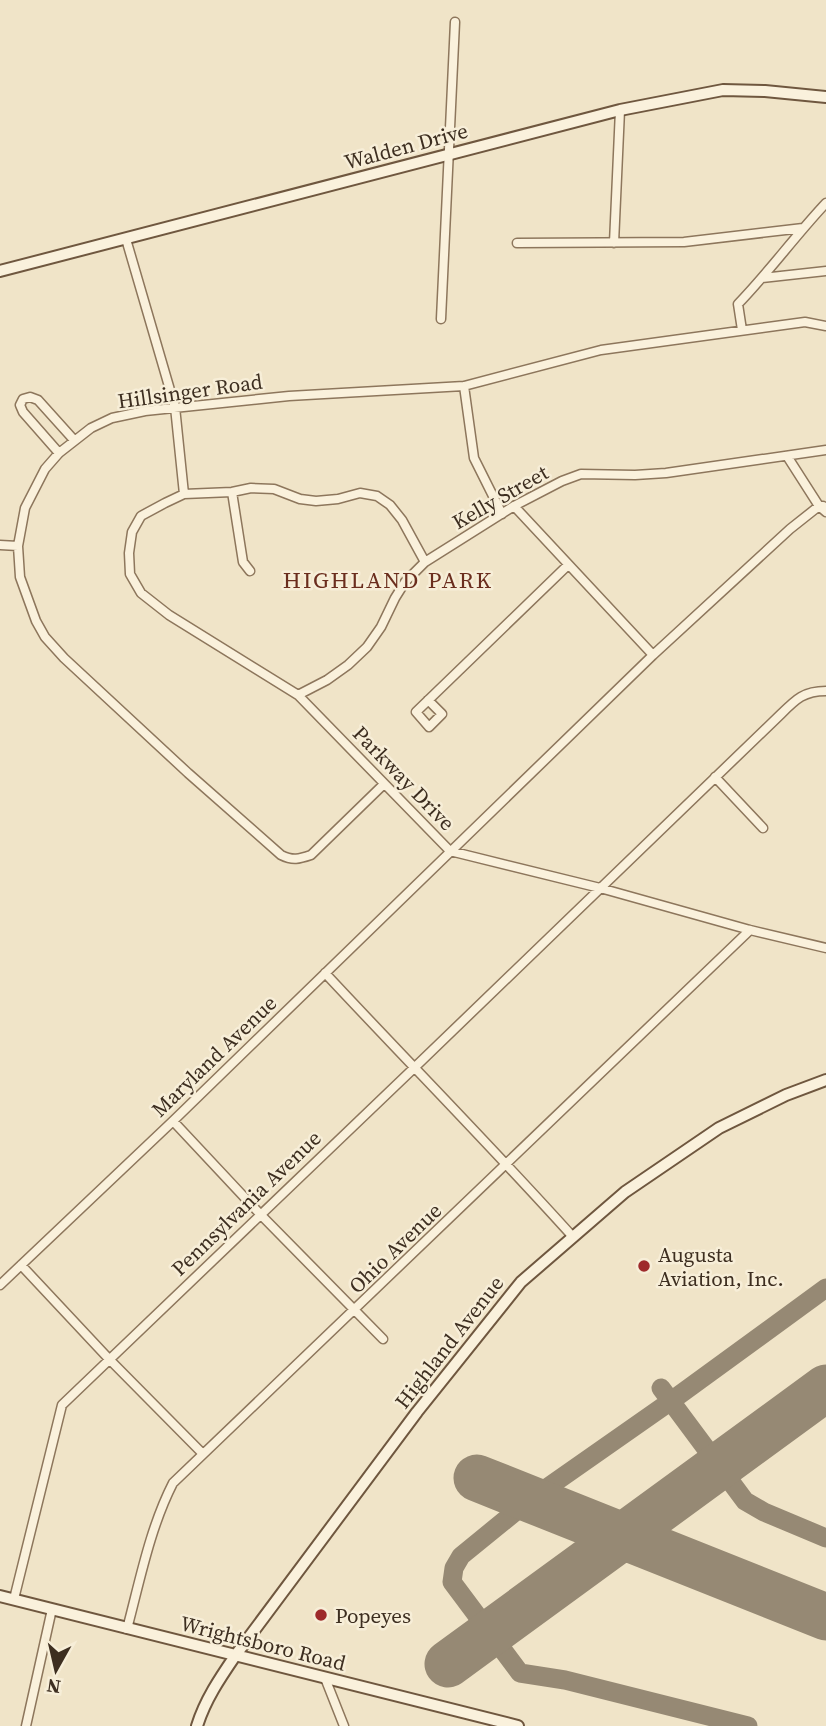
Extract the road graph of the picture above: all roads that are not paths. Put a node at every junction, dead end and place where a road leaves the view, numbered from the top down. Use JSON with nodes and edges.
{"nodes":[{"id":1,"x":455,"y":22,"type":"dead end"},
{"id":2,"x":826,"y":97,"type":"edge"},
{"id":3,"x":620,"y":110,"type":"junction"},
{"id":4,"x":448,"y":155,"type":"junction"},
{"id":5,"x":826,"y":203,"type":"edge"},
{"id":6,"x":803,"y":228,"type":"junction"},
{"id":7,"x":126,"y":239,"type":"junction"},
{"id":8,"x":517,"y":243,"type":"dead end"},
{"id":9,"x":614,"y":243,"type":"junction"},
{"id":10,"x":0,"y":271,"type":"edge"},
{"id":11,"x":826,"y":271,"type":"edge"},
{"id":12,"x":762,"y":278,"type":"junction"},
{"id":13,"x":441,"y":319,"type":"dead end"},
{"id":14,"x":826,"y":326,"type":"edge"},
{"id":15,"x":742,"y":330,"type":"junction"},
{"id":16,"x":464,"y":386,"type":"junction"},
{"id":17,"x":174,"y":407,"type":"junction"},
{"id":18,"x":74,"y":440,"type":"junction"},
{"id":19,"x":826,"y":450,"type":"edge"},
{"id":20,"x":59,"y":453,"type":"junction"},
{"id":21,"x":787,"y":456,"type":"junction"},
{"id":22,"x":232,"y":492,"type":"junction"},
{"id":23,"x":184,"y":494,"type":"junction"},
{"id":24,"x":514,"y":506,"type":"junction"},
{"id":25,"x":824,"y":508,"type":"edge"},
{"id":26,"x":502,"y":514,"type":"junction"},
{"id":27,"x":0,"y":545,"type":"edge"},
{"id":28,"x":18,"y":546,"type":"junction"},
{"id":29,"x":425,"y":562,"type":"junction"},
{"id":30,"x":568,"y":565,"type":"junction"},
{"id":31,"x":250,"y":571,"type":"dead end"},
{"id":32,"x":653,"y":655,"type":"junction"},
{"id":33,"x":826,"y":691,"type":"edge"},
{"id":34,"x":298,"y":695,"type":"junction"},
{"id":35,"x":428,"y":700,"type":"dead end"},
{"id":36,"x":715,"y":777,"type":"junction"},
{"id":37,"x":384,"y":783,"type":"junction"},
{"id":38,"x":763,"y":828,"type":"dead end"},
{"id":39,"x":450,"y":851,"type":"junction"},
{"id":40,"x":600,"y":888,"type":"junction"},
{"id":41,"x":750,"y":930,"type":"junction"},
{"id":42,"x":826,"y":948,"type":"edge"},
{"id":43,"x":325,"y":973,"type":"junction"},
{"id":44,"x":414,"y":1068,"type":"junction"},
{"id":45,"x":826,"y":1080,"type":"edge"},
{"id":46,"x":173,"y":1121,"type":"junction"},
{"id":47,"x":507,"y":1164,"type":"junction"},
{"id":48,"x":260,"y":1214,"type":"junction"},
{"id":49,"x":573,"y":1237,"type":"junction"},
{"id":50,"x":21,"y":1265,"type":"junction"},
{"id":51,"x":0,"y":1285,"type":"edge"},
{"id":52,"x":354,"y":1311,"type":"junction"},
{"id":53,"x":383,"y":1339,"type":"dead end"},
{"id":54,"x":108,"y":1359,"type":"junction"},
{"id":55,"x":203,"y":1454,"type":"junction"},
{"id":56,"x":0,"y":1596,"type":"edge"},
{"id":57,"x":14,"y":1599,"type":"junction"},
{"id":58,"x":52,"y":1609,"type":"junction"},
{"id":59,"x":127,"y":1629,"type":"junction"},
{"id":60,"x":235,"y":1656,"type":"junction"},
{"id":61,"x":326,"y":1678,"type":"junction"},
{"id":62,"x":26,"y":1726,"type":"edge"},
{"id":63,"x":197,"y":1726,"type":"edge"},
{"id":64,"x":344,"y":1726,"type":"edge"},
{"id":65,"x":518,"y":1726,"type":"edge"}],
"edges":[{"from":1,"to":4,"type":"street"},
{"from":2,"to":3,"type":"main road","name":"Walden Drive"},
{"from":3,"to":4,"type":"main road","name":"Walden Drive"},
{"from":3,"to":9,"type":"street"},
{"from":4,"to":7,"type":"main road","name":"Walden Drive"},
{"from":4,"to":13,"type":"street"},
{"from":5,"to":6,"type":"street"},
{"from":6,"to":9,"type":"street"},
{"from":6,"to":12,"type":"street"},
{"from":7,"to":10,"type":"main road","name":"Walden Drive"},
{"from":7,"to":17,"type":"street"},
{"from":8,"to":9,"type":"street"},
{"from":11,"to":12,"type":"street"},
{"from":12,"to":15,"type":"street"},
{"from":14,"to":15,"type":"street","name":"Hillsinger Road"},
{"from":15,"to":16,"type":"street","name":"Hillsinger Road"},
{"from":16,"to":17,"type":"street","name":"Hillsinger Road"},
{"from":16,"to":26,"type":"street"},
{"from":17,"to":18,"type":"street","name":"Hillsinger Road"},
{"from":17,"to":23,"type":"street"},
{"from":18,"to":20,"type":"street","name":"Hillsinger Road"},
{"from":18,"to":20,"type":"street"},
{"from":19,"to":21,"type":"street","name":"Kelly Street"},
{"from":20,"to":28,"type":"street","name":"Hillsinger Road"},
{"from":21,"to":24,"type":"street","name":"Kelly Street"},
{"from":21,"to":25,"type":"street"},
{"from":22,"to":23,"type":"street"},
{"from":22,"to":29,"type":"street"},
{"from":22,"to":31,"type":"street"},
{"from":23,"to":34,"type":"street","name":"Parkway Drive"},
{"from":24,"to":26,"type":"street","name":"Kelly Street"},
{"from":24,"to":30,"type":"street"},
{"from":25,"to":32,"type":"street","name":"Maryland Avenue"},
{"from":26,"to":29,"type":"street","name":"Kelly Street"},
{"from":27,"to":28,"type":"street"},
{"from":28,"to":37,"type":"street","name":"Hillsinger Road"},
{"from":29,"to":34,"type":"street","name":"Kelly Street"},
{"from":30,"to":32,"type":"street"},
{"from":30,"to":35,"type":"street"},
{"from":32,"to":39,"type":"street","name":"Maryland Avenue"},
{"from":33,"to":36,"type":"street","name":"Pennsylvania Avenue"},
{"from":34,"to":37,"type":"street","name":"Parkway Drive"},
{"from":36,"to":38,"type":"street"},
{"from":36,"to":40,"type":"street","name":"Pennsylvania Avenue"},
{"from":37,"to":39,"type":"street","name":"Parkway Drive"},
{"from":39,"to":40,"type":"street","name":"Parkway Drive"},
{"from":39,"to":43,"type":"street","name":"Maryland Avenue"},
{"from":40,"to":41,"type":"street","name":"Parkway Drive"},
{"from":40,"to":44,"type":"street","name":"Pennsylvania Avenue"},
{"from":41,"to":42,"type":"street","name":"Parkway Drive"},
{"from":41,"to":47,"type":"street","name":"Ohio Avenue"},
{"from":43,"to":44,"type":"street"},
{"from":43,"to":46,"type":"street","name":"Maryland Avenue"},
{"from":44,"to":47,"type":"street"},
{"from":44,"to":48,"type":"street","name":"Pennsylvania Avenue"},
{"from":45,"to":49,"type":"main road","name":"Highland Avenue"},
{"from":46,"to":48,"type":"street"},
{"from":46,"to":50,"type":"street","name":"Maryland Avenue"},
{"from":47,"to":49,"type":"street"},
{"from":47,"to":52,"type":"street","name":"Ohio Avenue"},
{"from":48,"to":52,"type":"street"},
{"from":48,"to":54,"type":"street","name":"Pennsylvania Avenue"},
{"from":49,"to":60,"type":"main road","name":"Highland Avenue"},
{"from":50,"to":51,"type":"street","name":"Maryland Avenue"},
{"from":50,"to":54,"type":"street"},
{"from":52,"to":53,"type":"street"},
{"from":52,"to":55,"type":"street","name":"Ohio Avenue"},
{"from":54,"to":55,"type":"street"},
{"from":54,"to":57,"type":"street","name":"Pennsylvania Avenue"},
{"from":55,"to":59,"type":"street","name":"Ohio Avenue"},
{"from":56,"to":57,"type":"main road","name":"Wrightsboro Road"},
{"from":57,"to":58,"type":"main road","name":"Wrightsboro Road"},
{"from":58,"to":59,"type":"main road","name":"Wrightsboro Road"},
{"from":58,"to":62,"type":"street"},
{"from":59,"to":60,"type":"main road","name":"Wrightsboro Road"},
{"from":60,"to":61,"type":"main road","name":"Wrightsboro Road"},
{"from":60,"to":63,"type":"main road","name":"Highland Avenue"},
{"from":61,"to":64,"type":"street"},
{"from":61,"to":65,"type":"main road","name":"Wrightsboro Road"}]}
